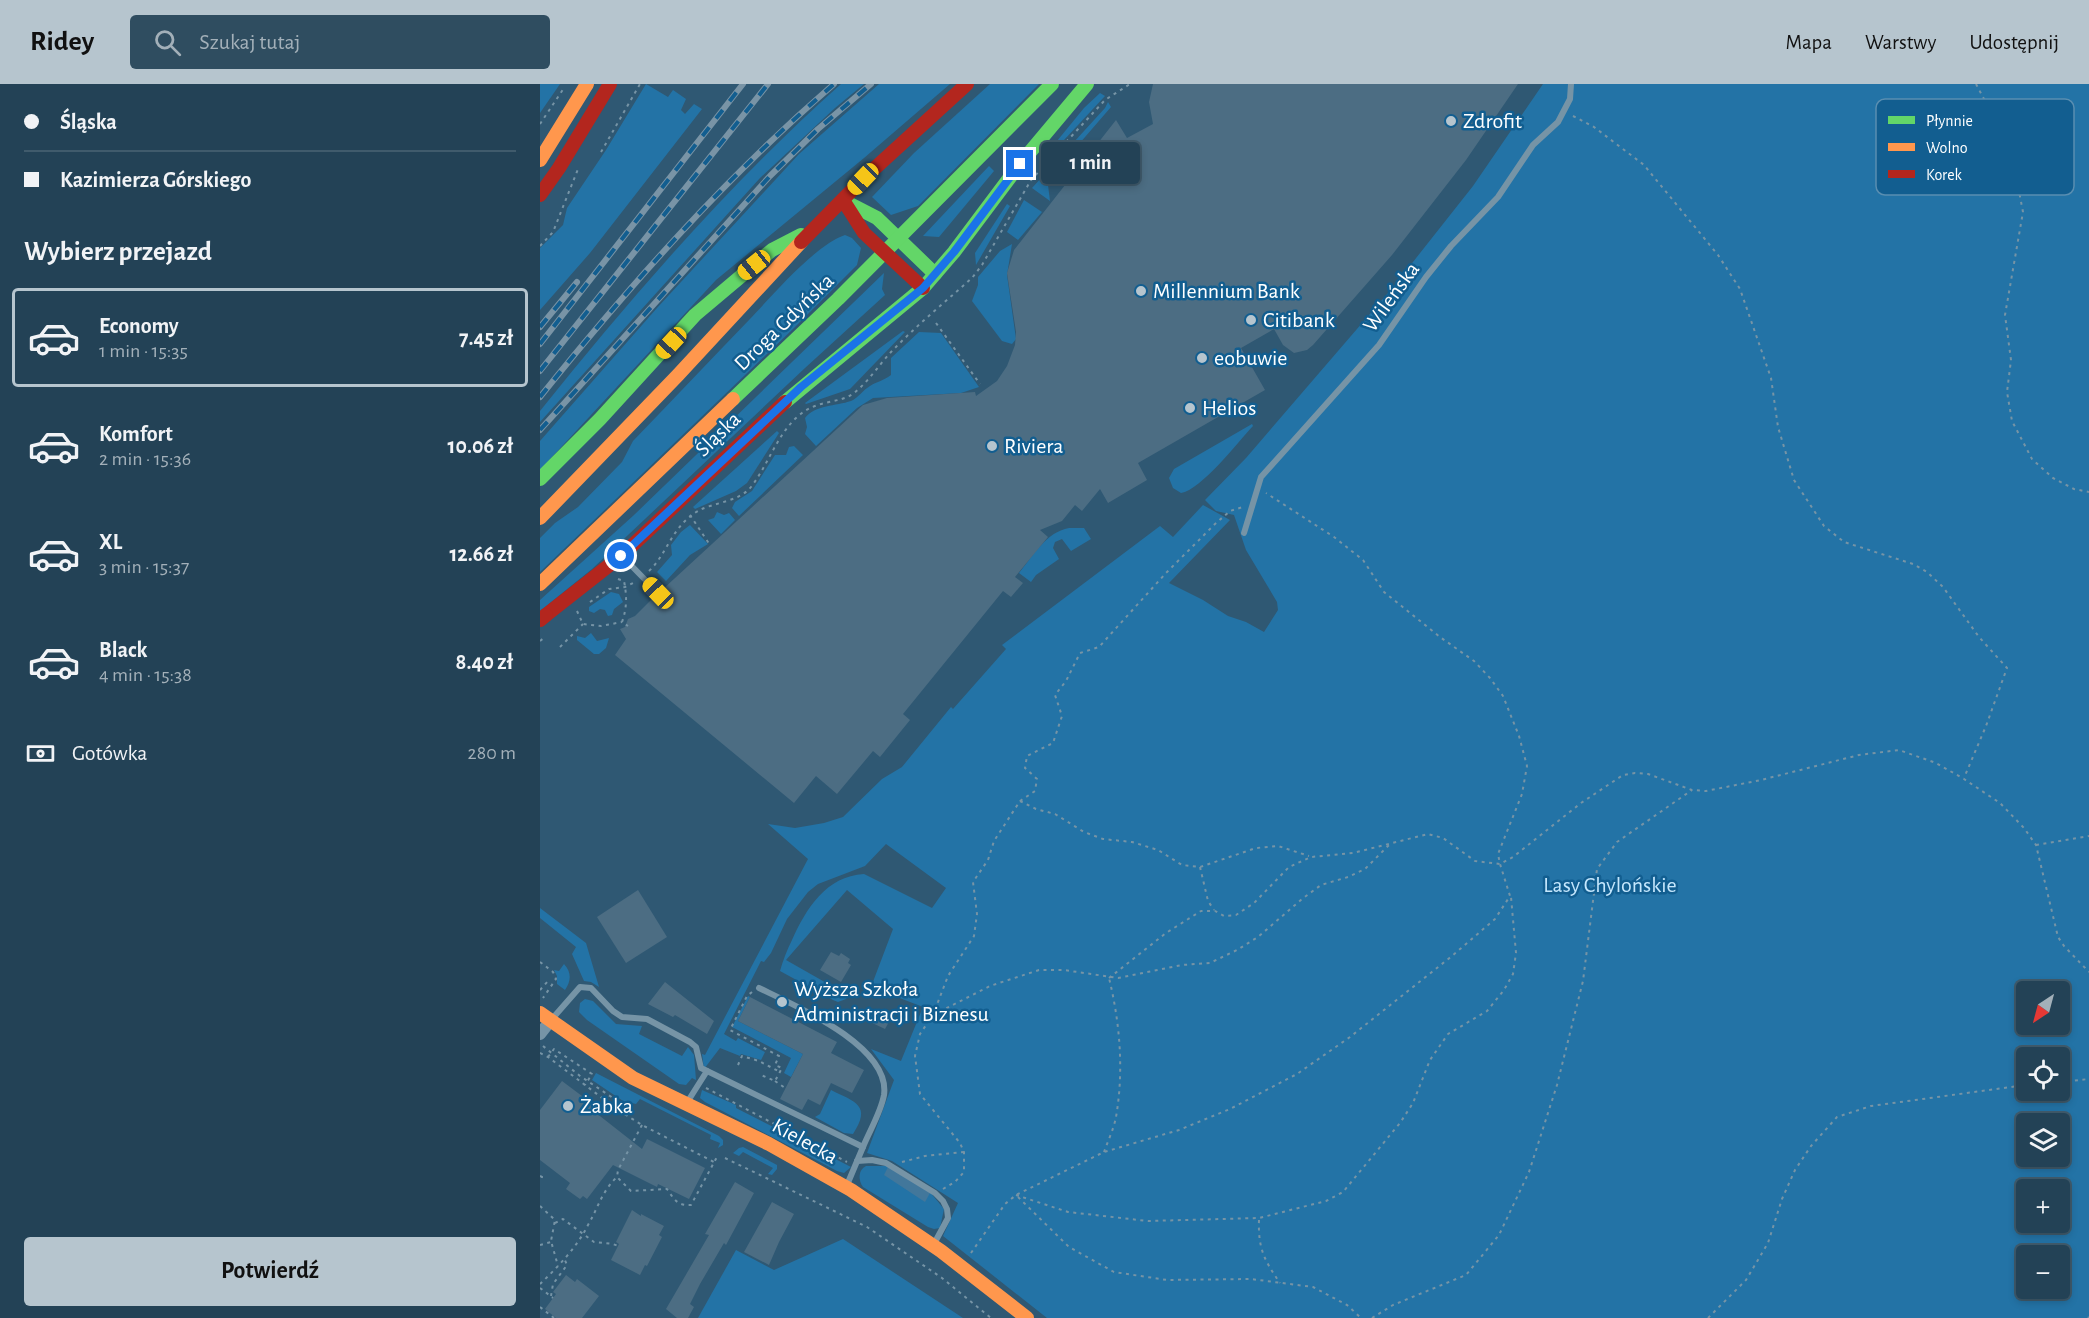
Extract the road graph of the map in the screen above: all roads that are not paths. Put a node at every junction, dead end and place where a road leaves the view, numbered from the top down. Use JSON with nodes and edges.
{"nodes":[{"id":1,"x":587,"y":84,"type":"edge"},
{"id":2,"x":610,"y":84,"type":"edge"},
{"id":3,"x":967,"y":84,"type":"edge"},
{"id":4,"x":1052,"y":84,"type":"edge"},
{"id":5,"x":1088,"y":84,"type":"edge"},
{"id":6,"x":1571,"y":84,"type":"edge"},
{"id":7,"x":540,"y":160,"type":"edge"},
{"id":8,"x":540,"y":195,"type":"edge"},
{"id":9,"x":843,"y":200,"type":"junction"},
{"id":10,"x":814,"y":228,"type":"junction"},
{"id":11,"x":935,"y":274,"type":"junction"},
{"id":12,"x":923,"y":288,"type":"junction"},
{"id":13,"x":540,"y":479,"type":"edge"},
{"id":14,"x":540,"y":518,"type":"edge"},
{"id":15,"x":1244,"y":533,"type":"dead end"},
{"id":16,"x":621,"y":556,"type":"junction"},
{"id":17,"x":540,"y":584,"type":"edge"},
{"id":18,"x":658,"y":593,"type":"dead end"},
{"id":19,"x":543,"y":617,"type":"edge"},
{"id":20,"x":759,"y":988,"type":"dead end"},
{"id":21,"x":543,"y":999,"type":"edge"},
{"id":22,"x":546,"y":1016,"type":"edge"},
{"id":23,"x":540,"y":1034,"type":"edge"},
{"id":24,"x":707,"y":1071,"type":"junction"},
{"id":25,"x":686,"y":1105,"type":"junction"},
{"id":26,"x":862,"y":1147,"type":"junction"},
{"id":27,"x":856,"y":1164,"type":"junction"},
{"id":28,"x":846,"y":1188,"type":"junction"},
{"id":29,"x":933,"y":1244,"type":"junction"},
{"id":30,"x":1027,"y":1318,"type":"edge"}],
"edges":[{"from":1,"to":7,"type":"main road"},
{"from":2,"to":8,"type":"main road"},
{"from":3,"to":9,"type":"main road","name":"Droga Gdyńska"},
{"from":4,"to":17,"type":"main road","name":"Droga Gdyńska"},
{"from":5,"to":11,"type":"main road","name":"Śląska"},
{"from":6,"to":15,"type":"lane","name":"Wileńska"},
{"from":9,"to":10,"type":"main road","name":"Droga Gdyńska"},
{"from":9,"to":11,"type":"main road"},
{"from":9,"to":12,"type":"main road"},
{"from":10,"to":13,"type":"main road"},
{"from":10,"to":14,"type":"main road","name":"Droga Gdyńska"},
{"from":11,"to":12,"type":"main road","name":"Śląska"},
{"from":12,"to":16,"type":"main road","name":"Śląska"},
{"from":16,"to":18,"type":"lane"},
{"from":16,"to":19,"type":"main road","name":"Śląska"},
{"from":20,"to":26,"type":"lane"},
{"from":21,"to":22,"type":"main road","name":"Kielecka"},
{"from":22,"to":23,"type":"street"},
{"from":22,"to":24,"type":"lane"},
{"from":22,"to":25,"type":"main road","name":"Kielecka"},
{"from":24,"to":25,"type":"lane"},
{"from":24,"to":26,"type":"lane"},
{"from":25,"to":28,"type":"main road","name":"Kielecka"},
{"from":26,"to":27,"type":"lane"},
{"from":27,"to":28,"type":"lane"},
{"from":27,"to":29,"type":"lane"},
{"from":28,"to":29,"type":"main road","name":"Kielecka"},
{"from":29,"to":30,"type":"main road","name":"Kielecka"}]}
